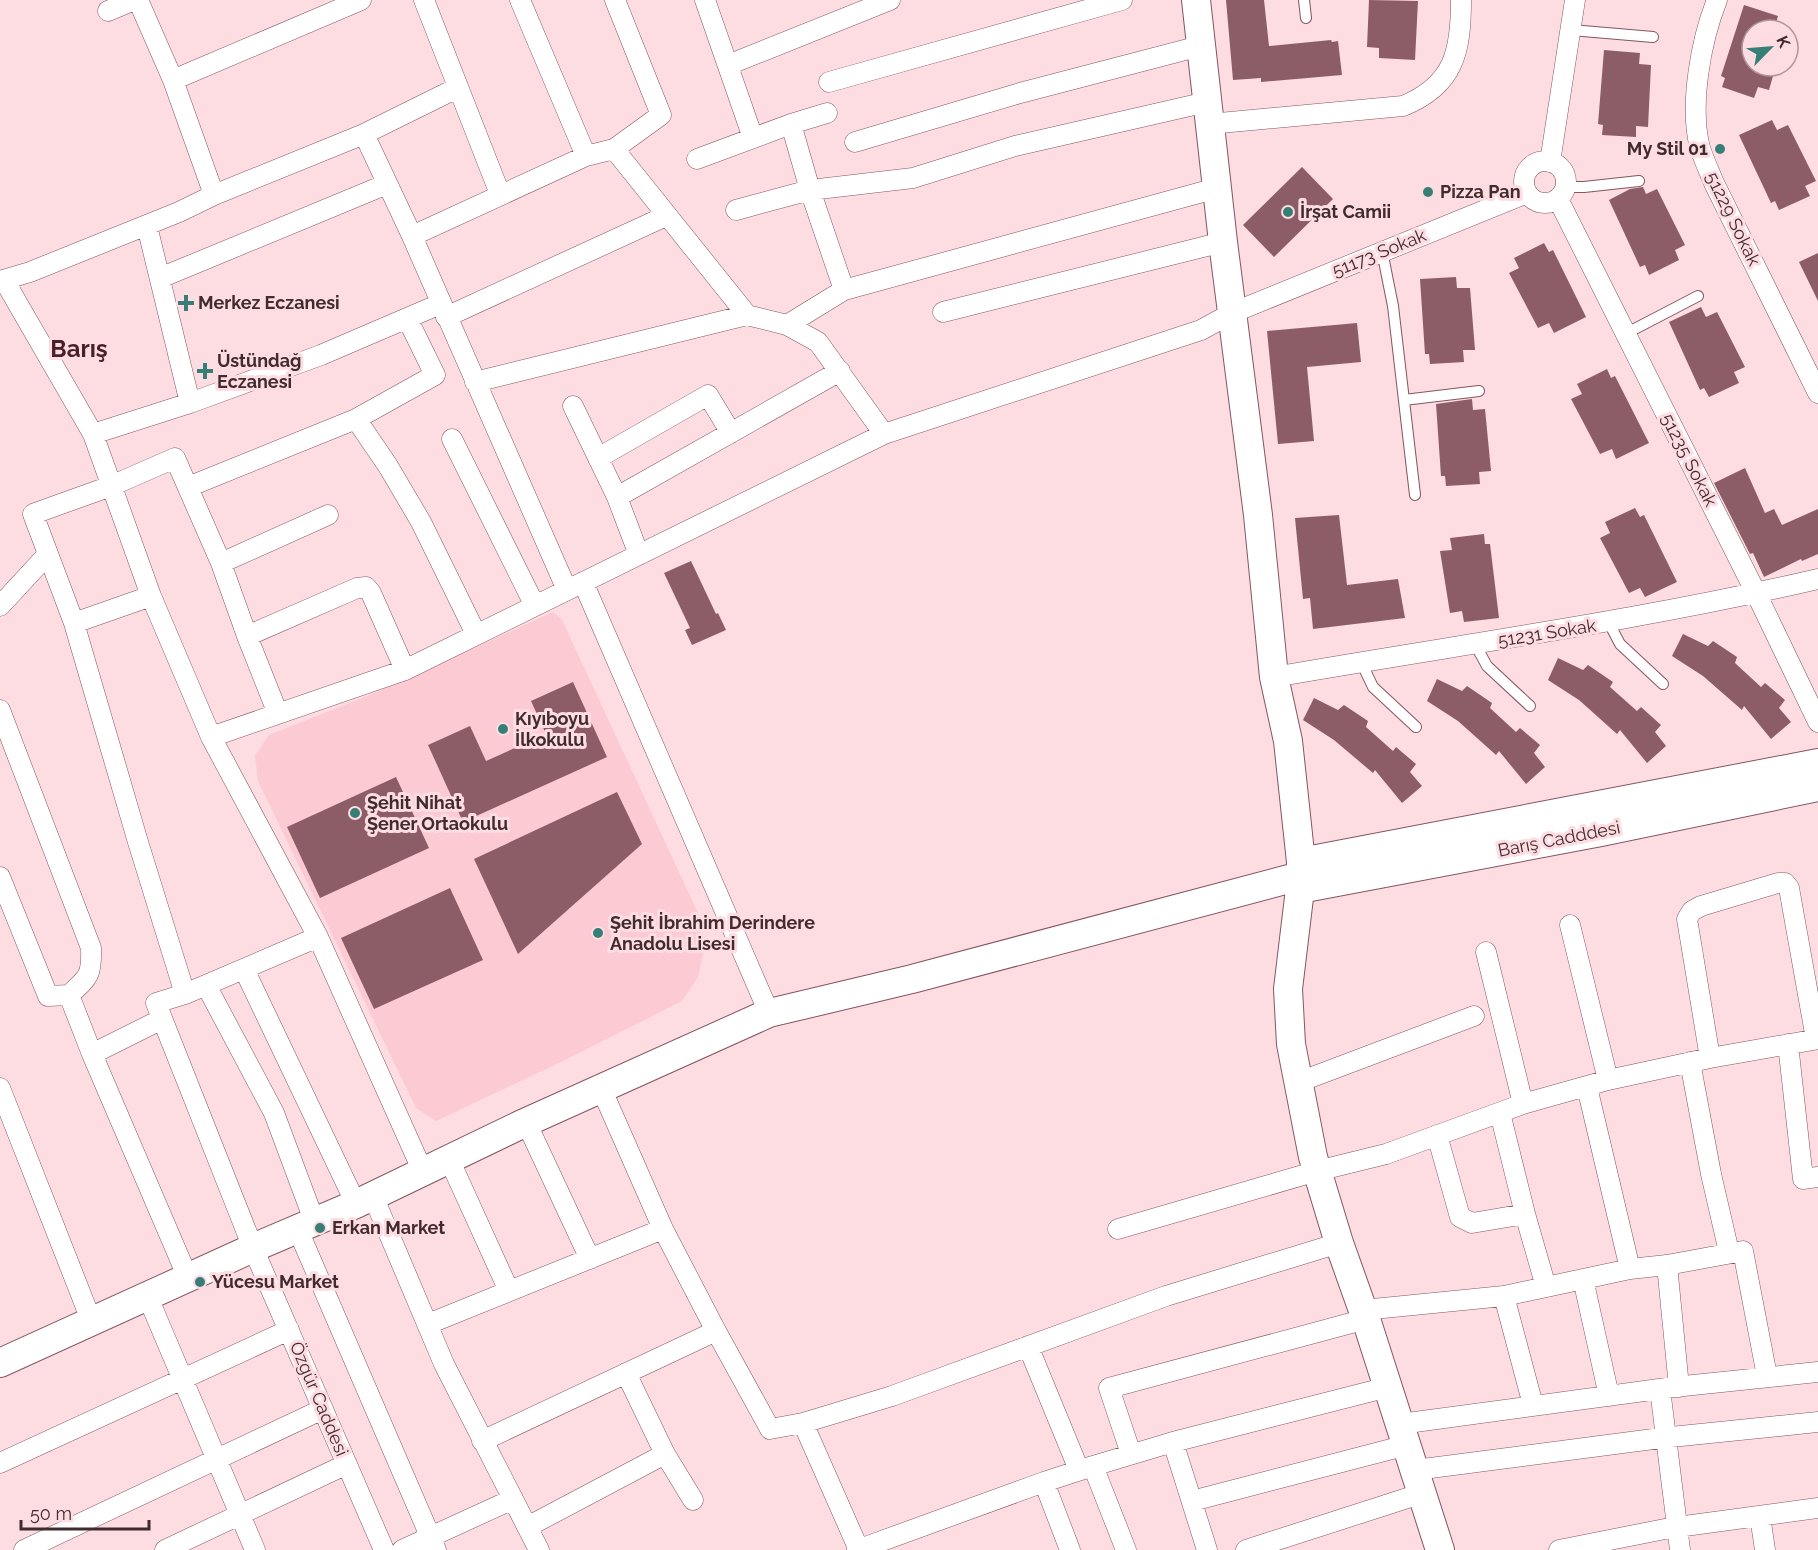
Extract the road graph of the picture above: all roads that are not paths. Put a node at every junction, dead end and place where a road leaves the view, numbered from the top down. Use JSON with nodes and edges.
{"nodes":[{"id":1,"x":136,"y":0,"type":"edge"},
{"id":2,"x":361,"y":0,"type":"edge"},
{"id":3,"x":424,"y":0,"type":"edge"},
{"id":4,"x":520,"y":0,"type":"edge"},
{"id":5,"x":615,"y":0,"type":"edge"},
{"id":6,"x":705,"y":0,"type":"edge"},
{"id":7,"x":890,"y":0,"type":"edge"},
{"id":8,"x":1122,"y":0,"type":"edge"},
{"id":9,"x":1196,"y":0,"type":"edge"},
{"id":10,"x":1304,"y":0,"type":"edge"},
{"id":11,"x":1461,"y":0,"type":"edge"},
{"id":12,"x":1575,"y":0,"type":"edge"},
{"id":13,"x":1717,"y":0,"type":"edge"},
{"id":14,"x":108,"y":11,"type":"dead end"},
{"id":15,"x":1306,"y":18,"type":"dead end"},
{"id":16,"x":1571,"y":30,"type":"junction"},
{"id":17,"x":1653,"y":37,"type":"dead end"},
{"id":18,"x":1200,"y":46,"type":"junction"},
{"id":19,"x":728,"y":65,"type":"junction"},
{"id":20,"x":173,"y":80,"type":"junction"},
{"id":21,"x":829,"y":82,"type":"dead end"},
{"id":22,"x":458,"y":88,"type":"junction"},
{"id":23,"x":827,"y":113,"type":"dead end"},
{"id":24,"x":1208,"y":113,"type":"junction"},
{"id":25,"x":791,"y":123,"type":"junction"},
{"id":26,"x":364,"y":134,"type":"junction"},
{"id":27,"x":753,"y":138,"type":"junction"},
{"id":28,"x":855,"y":142,"type":"dead end"},
{"id":29,"x":614,"y":149,"type":"junction"},
{"id":30,"x":586,"y":156,"type":"junction"},
{"id":31,"x":697,"y":159,"type":"dead end"},
{"id":32,"x":1550,"y":162,"type":"junction"},
{"id":33,"x":1639,"y":181,"type":"dead end"},
{"id":34,"x":387,"y":184,"type":"junction"},
{"id":35,"x":1217,"y":188,"type":"junction"},
{"id":36,"x":810,"y":190,"type":"junction"},
{"id":37,"x":1527,"y":193,"type":"junction"},
{"id":38,"x":1562,"y":193,"type":"junction"},
{"id":39,"x":500,"y":194,"type":"junction"},
{"id":40,"x":214,"y":195,"type":"junction"},
{"id":41,"x":736,"y":210,"type":"dead end"},
{"id":42,"x":666,"y":216,"type":"junction"},
{"id":43,"x":147,"y":225,"type":"junction"},
{"id":44,"x":412,"y":236,"type":"junction"},
{"id":45,"x":1223,"y":242,"type":"junction"},
{"id":46,"x":1382,"y":251,"type":"junction"},
{"id":47,"x":160,"y":278,"type":"junction"},
{"id":48,"x":2,"y":280,"type":"edge"},
{"id":49,"x":844,"y":290,"type":"junction"},
{"id":50,"x":1698,"y":296,"type":"dead end"},
{"id":51,"x":443,"y":311,"type":"junction"},
{"id":52,"x":943,"y":312,"type":"dead end"},
{"id":53,"x":1232,"y":313,"type":"junction"},
{"id":54,"x":747,"y":315,"type":"junction"},
{"id":55,"x":407,"y":318,"type":"junction"},
{"id":56,"x":787,"y":325,"type":"junction"},
{"id":57,"x":1625,"y":334,"type":"junction"},
{"id":58,"x":840,"y":371,"type":"junction"},
{"id":59,"x":475,"y":382,"type":"junction"},
{"id":60,"x":1479,"y":391,"type":"dead end"},
{"id":61,"x":1818,"y":393,"type":"edge"},
{"id":62,"x":1404,"y":400,"type":"junction"},
{"id":63,"x":190,"y":403,"type":"junction"},
{"id":64,"x":573,"y":406,"type":"dead end"},
{"id":65,"x":356,"y":419,"type":"junction"},
{"id":66,"x":731,"y":433,"type":"junction"},
{"id":67,"x":93,"y":434,"type":"junction"},
{"id":68,"x":884,"y":434,"type":"junction"},
{"id":69,"x":452,"y":439,"type":"dead end"},
{"id":70,"x":598,"y":458,"type":"junction"},
{"id":71,"x":111,"y":486,"type":"junction"},
{"id":72,"x":188,"y":487,"type":"junction"},
{"id":73,"x":1415,"y":495,"type":"dead end"},
{"id":74,"x":617,"y":497,"type":"junction"},
{"id":75,"x":328,"y":515,"type":"dead end"},
{"id":76,"x":48,"y":554,"type":"junction"},
{"id":77,"x":639,"y":555,"type":"junction"},
{"id":78,"x":221,"y":563,"type":"junction"},
{"id":79,"x":1816,"y":584,"type":"edge"},
{"id":80,"x":575,"y":586,"type":"junction"},
{"id":81,"x":1756,"y":593,"type":"junction"},
{"id":82,"x":150,"y":596,"type":"junction"},
{"id":83,"x":0,"y":606,"type":"edge"},
{"id":84,"x":535,"y":606,"type":"junction"},
{"id":85,"x":74,"y":623,"type":"junction"},
{"id":86,"x":1609,"y":623,"type":"junction"},
{"id":87,"x":477,"y":634,"type":"junction"},
{"id":88,"x":247,"y":636,"type":"junction"},
{"id":89,"x":1475,"y":644,"type":"junction"},
{"id":90,"x":1361,"y":662,"type":"junction"},
{"id":91,"x":405,"y":670,"type":"junction"},
{"id":92,"x":1274,"y":677,"type":"junction"},
{"id":93,"x":1663,"y":684,"type":"dead end"},
{"id":94,"x":1530,"y":706,"type":"dead end"},
{"id":95,"x":0,"y":710,"type":"edge"},
{"id":96,"x":278,"y":714,"type":"junction"},
{"id":97,"x":1818,"y":722,"type":"edge"},
{"id":98,"x":1416,"y":727,"type":"dead end"},
{"id":99,"x":211,"y":737,"type":"junction"},
{"id":100,"x":1818,"y":763,"type":"edge"},
{"id":101,"x":1818,"y":787,"type":"edge"},
{"id":102,"x":0,"y":876,"type":"edge"},
{"id":103,"x":1300,"y":876,"type":"junction"},
{"id":104,"x":1570,"y":925,"type":"dead end"},
{"id":105,"x":318,"y":937,"type":"junction"},
{"id":106,"x":1486,"y":952,"type":"dead end"},
{"id":107,"x":244,"y":969,"type":"junction"},
{"id":108,"x":206,"y":985,"type":"junction"},
{"id":109,"x":185,"y":994,"type":"junction"},
{"id":110,"x":69,"y":995,"type":"junction"},
{"id":111,"x":769,"y":1013,"type":"junction"},
{"id":112,"x":1474,"y":1016,"type":"dead end"},
{"id":113,"x":162,"y":1019,"type":"junction"},
{"id":114,"x":1817,"y":1039,"type":"edge"},
{"id":115,"x":1788,"y":1044,"type":"junction"},
{"id":116,"x":92,"y":1054,"type":"junction"},
{"id":117,"x":1710,"y":1058,"type":"junction"},
{"id":118,"x":1690,"y":1062,"type":"junction"},
{"id":119,"x":1608,"y":1080,"type":"junction"},
{"id":120,"x":1299,"y":1082,"type":"junction"},
{"id":121,"x":1587,"y":1086,"type":"junction"},
{"id":122,"x":0,"y":1088,"type":"edge"},
{"id":123,"x":601,"y":1088,"type":"junction"},
{"id":124,"x":1523,"y":1104,"type":"junction"},
{"id":125,"x":1500,"y":1113,"type":"junction"},
{"id":126,"x":526,"y":1122,"type":"junction"},
{"id":127,"x":1437,"y":1135,"type":"junction"},
{"id":128,"x":449,"y":1159,"type":"junction"},
{"id":129,"x":1317,"y":1171,"type":"junction"},
{"id":130,"x":423,"y":1172,"type":"junction"},
{"id":131,"x":1818,"y":1178,"type":"edge"},
{"id":132,"x":364,"y":1200,"type":"junction"},
{"id":133,"x":1525,"y":1214,"type":"junction"},
{"id":134,"x":306,"y":1226,"type":"junction"},
{"id":135,"x":663,"y":1229,"type":"junction"},
{"id":136,"x":1118,"y":1229,"type":"dead end"},
{"id":137,"x":1339,"y":1243,"type":"junction"},
{"id":138,"x":253,"y":1248,"type":"junction"},
{"id":139,"x":1729,"y":1252,"type":"junction"},
{"id":140,"x":590,"y":1259,"type":"junction"},
{"id":141,"x":1666,"y":1265,"type":"junction"},
{"id":142,"x":1630,"y":1269,"type":"junction"},
{"id":143,"x":188,"y":1278,"type":"junction"},
{"id":144,"x":1583,"y":1280,"type":"junction"},
{"id":145,"x":1546,"y":1287,"type":"junction"},
{"id":146,"x":509,"y":1292,"type":"junction"},
{"id":147,"x":147,"y":1296,"type":"junction"},
{"id":148,"x":1504,"y":1296,"type":"junction"},
{"id":149,"x":1365,"y":1314,"type":"junction"},
{"id":150,"x":92,"y":1320,"type":"junction"},
{"id":151,"x":428,"y":1324,"type":"junction"},
{"id":152,"x":289,"y":1330,"type":"junction"},
{"id":153,"x":716,"y":1331,"type":"junction"},
{"id":154,"x":1028,"y":1346,"type":"junction"},
{"id":155,"x":1,"y":1360,"type":"edge"},
{"id":156,"x":1818,"y":1372,"type":"edge"},
{"id":157,"x":626,"y":1373,"type":"junction"},
{"id":158,"x":1767,"y":1376,"type":"junction"},
{"id":159,"x":183,"y":1380,"type":"junction"},
{"id":160,"x":1388,"y":1387,"type":"junction"},
{"id":161,"x":1669,"y":1388,"type":"junction"},
{"id":162,"x":1609,"y":1396,"type":"junction"},
{"id":163,"x":1533,"y":1405,"type":"junction"},
{"id":164,"x":323,"y":1409,"type":"junction"},
{"id":165,"x":1818,"y":1422,"type":"edge"},
{"id":166,"x":803,"y":1423,"type":"junction"},
{"id":167,"x":1666,"y":1438,"type":"junction"},
{"id":168,"x":482,"y":1441,"type":"junction"},
{"id":169,"x":1173,"y":1442,"type":"junction"},
{"id":170,"x":665,"y":1454,"type":"junction"},
{"id":171,"x":1131,"y":1455,"type":"junction"},
{"id":172,"x":1411,"y":1458,"type":"junction"},
{"id":173,"x":217,"y":1459,"type":"junction"},
{"id":174,"x":0,"y":1463,"type":"edge"},
{"id":175,"x":347,"y":1464,"type":"junction"},
{"id":176,"x":1086,"y":1468,"type":"junction"},
{"id":177,"x":1044,"y":1482,"type":"junction"},
{"id":178,"x":513,"y":1499,"type":"junction"},
{"id":179,"x":693,"y":1500,"type":"dead end"},
{"id":180,"x":1192,"y":1501,"type":"junction"},
{"id":181,"x":1818,"y":1508,"type":"edge"},
{"id":182,"x":240,"y":1515,"type":"junction"},
{"id":183,"x":1760,"y":1516,"type":"junction"},
{"id":184,"x":526,"y":1527,"type":"junction"},
{"id":185,"x":1677,"y":1527,"type":"junction"},
{"id":186,"x":433,"y":1543,"type":"edge"},
{"id":187,"x":1586,"y":1547,"type":"edge"},
{"id":188,"x":24,"y":1550,"type":"edge"},
{"id":189,"x":165,"y":1550,"type":"edge"},
{"id":190,"x":255,"y":1550,"type":"edge"},
{"id":191,"x":384,"y":1550,"type":"edge"},
{"id":192,"x":402,"y":1550,"type":"edge"},
{"id":193,"x":539,"y":1550,"type":"edge"},
{"id":194,"x":859,"y":1550,"type":"edge"},
{"id":195,"x":1070,"y":1550,"type":"edge"},
{"id":196,"x":1126,"y":1550,"type":"edge"},
{"id":197,"x":1207,"y":1550,"type":"edge"},
{"id":198,"x":1246,"y":1550,"type":"edge"},
{"id":199,"x":1440,"y":1550,"type":"edge"},
{"id":200,"x":1559,"y":1550,"type":"edge"},
{"id":201,"x":1680,"y":1550,"type":"edge"},
{"id":202,"x":1765,"y":1550,"type":"edge"}],
"edges":[{"from":1,"to":14,"type":"street"},
{"from":1,"to":20,"type":"street"},
{"from":2,"to":20,"type":"street"},
{"from":3,"to":22,"type":"street"},
{"from":4,"to":30,"type":"street"},
{"from":5,"to":29,"type":"street"},
{"from":6,"to":19,"type":"street"},
{"from":7,"to":19,"type":"street"},
{"from":8,"to":21,"type":"street"},
{"from":9,"to":18,"type":"main road"},
{"from":10,"to":15,"type":"lane"},
{"from":11,"to":24,"type":"street"},
{"from":12,"to":16,"type":"street"},
{"from":13,"to":61,"type":"street","name":"51229 Sokak"},
{"from":16,"to":17,"type":"lane"},
{"from":16,"to":32,"type":"street"},
{"from":18,"to":24,"type":"main road"},
{"from":18,"to":28,"type":"street"},
{"from":19,"to":27,"type":"street"},
{"from":20,"to":40,"type":"street"},
{"from":22,"to":26,"type":"street"},
{"from":22,"to":39,"type":"street"},
{"from":23,"to":25,"type":"street"},
{"from":24,"to":35,"type":"main road"},
{"from":24,"to":36,"type":"street"},
{"from":25,"to":27,"type":"street"},
{"from":25,"to":36,"type":"street"},
{"from":26,"to":34,"type":"street"},
{"from":26,"to":40,"type":"street"},
{"from":27,"to":31,"type":"street"},
{"from":29,"to":30,"type":"street"},
{"from":29,"to":42,"type":"street"},
{"from":30,"to":39,"type":"street"},
{"from":32,"to":37,"type":"street"},
{"from":32,"to":38,"type":"street"},
{"from":33,"to":38,"type":"lane"},
{"from":34,"to":44,"type":"street"},
{"from":34,"to":47,"type":"street"},
{"from":35,"to":45,"type":"main road"},
{"from":35,"to":49,"type":"street"},
{"from":36,"to":41,"type":"street"},
{"from":36,"to":49,"type":"street"},
{"from":37,"to":38,"type":"street"},
{"from":37,"to":46,"type":"street","name":"51173 Sokak"},
{"from":38,"to":57,"type":"street","name":"51235 Sokak"},
{"from":39,"to":44,"type":"street"},
{"from":40,"to":43,"type":"street"},
{"from":42,"to":51,"type":"street"},
{"from":42,"to":54,"type":"street"},
{"from":43,"to":47,"type":"street"},
{"from":43,"to":48,"type":"street"},
{"from":44,"to":51,"type":"street"},
{"from":45,"to":52,"type":"street"},
{"from":45,"to":53,"type":"main road"},
{"from":46,"to":53,"type":"street","name":"51173 Sokak"},
{"from":46,"to":62,"type":"lane"},
{"from":47,"to":63,"type":"street"},
{"from":48,"to":67,"type":"street"},
{"from":49,"to":56,"type":"street"},
{"from":50,"to":57,"type":"lane"},
{"from":51,"to":55,"type":"street"},
{"from":51,"to":59,"type":"street"},
{"from":53,"to":68,"type":"street","name":"51173 Sokak"},
{"from":53,"to":92,"type":"main road"},
{"from":54,"to":56,"type":"street"},
{"from":54,"to":59,"type":"street"},
{"from":55,"to":63,"type":"street"},
{"from":55,"to":65,"type":"street"},
{"from":56,"to":58,"type":"street"},
{"from":57,"to":81,"type":"street","name":"51235 Sokak"},
{"from":58,"to":66,"type":"street"},
{"from":58,"to":68,"type":"street"},
{"from":59,"to":80,"type":"street"},
{"from":60,"to":62,"type":"lane"},
{"from":62,"to":73,"type":"lane"},
{"from":63,"to":67,"type":"street"},
{"from":64,"to":70,"type":"street"},
{"from":65,"to":72,"type":"street"},
{"from":65,"to":87,"type":"street"},
{"from":66,"to":70,"type":"street"},
{"from":66,"to":74,"type":"street"},
{"from":67,"to":71,"type":"street"},
{"from":68,"to":77,"type":"street","name":"51173 Sokak"},
{"from":69,"to":84,"type":"street"},
{"from":70,"to":74,"type":"street"},
{"from":71,"to":72,"type":"street"},
{"from":71,"to":76,"type":"street"},
{"from":71,"to":82,"type":"street"},
{"from":72,"to":78,"type":"street"},
{"from":74,"to":77,"type":"street"},
{"from":75,"to":78,"type":"street"},
{"from":76,"to":83,"type":"street"},
{"from":76,"to":85,"type":"street"},
{"from":77,"to":80,"type":"street","name":"51173 Sokak"},
{"from":78,"to":88,"type":"street"},
{"from":79,"to":81,"type":"street","name":"51231 Sokak"},
{"from":80,"to":84,"type":"street","name":"51173 Sokak"},
{"from":80,"to":111,"type":"street"},
{"from":81,"to":86,"type":"street","name":"51231 Sokak"},
{"from":81,"to":97,"type":"street","name":"51235 Sokak"},
{"from":82,"to":85,"type":"street"},
{"from":82,"to":99,"type":"street"},
{"from":84,"to":87,"type":"street","name":"51173 Sokak"},
{"from":85,"to":109,"type":"street"},
{"from":86,"to":89,"type":"street","name":"51231 Sokak"},
{"from":86,"to":93,"type":"lane"},
{"from":87,"to":91,"type":"street","name":"51173 Sokak"},
{"from":88,"to":91,"type":"street"},
{"from":88,"to":96,"type":"street"},
{"from":89,"to":90,"type":"street","name":"51231 Sokak"},
{"from":89,"to":94,"type":"lane"},
{"from":90,"to":92,"type":"street","name":"51231 Sokak"},
{"from":90,"to":98,"type":"lane"},
{"from":91,"to":96,"type":"street","name":"51173 Sokak"},
{"from":92,"to":103,"type":"main road"},
{"from":95,"to":110,"type":"street"},
{"from":96,"to":99,"type":"street","name":"51173 Sokak"},
{"from":99,"to":105,"type":"street"},
{"from":100,"to":103,"type":"main road","name":"Barış Cadddesi"},
{"from":101,"to":103,"type":"main road","name":"Barış Cadddesi"},
{"from":102,"to":110,"type":"street"},
{"from":103,"to":111,"type":"main road"},
{"from":103,"to":120,"type":"main road"},
{"from":104,"to":119,"type":"street"},
{"from":105,"to":107,"type":"street"},
{"from":105,"to":130,"type":"street"},
{"from":106,"to":124,"type":"street"},
{"from":107,"to":108,"type":"street"},
{"from":107,"to":132,"type":"street"},
{"from":108,"to":109,"type":"street"},
{"from":108,"to":134,"type":"street"},
{"from":109,"to":113,"type":"street"},
{"from":110,"to":116,"type":"street"},
{"from":111,"to":123,"type":"main road"},
{"from":112,"to":120,"type":"street"},
{"from":113,"to":116,"type":"street"},
{"from":113,"to":138,"type":"street","name":"Özgür Caddesi"},
{"from":114,"to":115,"type":"street"},
{"from":114,"to":117,"type":"street"},
{"from":115,"to":117,"type":"street"},
{"from":115,"to":131,"type":"street"},
{"from":116,"to":143,"type":"street"},
{"from":117,"to":118,"type":"street"},
{"from":118,"to":119,"type":"street"},
{"from":118,"to":139,"type":"street"},
{"from":119,"to":121,"type":"street"},
{"from":120,"to":129,"type":"main road"},
{"from":121,"to":124,"type":"street"},
{"from":121,"to":142,"type":"street"},
{"from":122,"to":150,"type":"street"},
{"from":123,"to":126,"type":"main road"},
{"from":123,"to":135,"type":"street"},
{"from":124,"to":125,"type":"street"},
{"from":125,"to":127,"type":"street"},
{"from":125,"to":133,"type":"street"},
{"from":126,"to":128,"type":"main road"},
{"from":126,"to":140,"type":"street"},
{"from":127,"to":129,"type":"street"},
{"from":127,"to":133,"type":"street"},
{"from":128,"to":130,"type":"main road"},
{"from":128,"to":146,"type":"street"},
{"from":129,"to":136,"type":"street"},
{"from":129,"to":137,"type":"main road"},
{"from":130,"to":132,"type":"main road"},
{"from":132,"to":134,"type":"main road"},
{"from":132,"to":151,"type":"street"},
{"from":133,"to":145,"type":"street"},
{"from":134,"to":138,"type":"main road"},
{"from":134,"to":186,"type":"street"},
{"from":135,"to":140,"type":"street"},
{"from":135,"to":153,"type":"street"},
{"from":137,"to":149,"type":"main road"},
{"from":137,"to":154,"type":"street"},
{"from":138,"to":143,"type":"main road"},
{"from":138,"to":152,"type":"street","name":"Özgür Caddesi"},
{"from":139,"to":141,"type":"street"},
{"from":139,"to":158,"type":"street"},
{"from":140,"to":146,"type":"street"},
{"from":141,"to":142,"type":"street"},
{"from":141,"to":161,"type":"street"},
{"from":142,"to":144,"type":"street"},
{"from":143,"to":147,"type":"main road"},
{"from":144,"to":145,"type":"street"},
{"from":144,"to":162,"type":"street"},
{"from":145,"to":148,"type":"street"},
{"from":146,"to":151,"type":"street"},
{"from":147,"to":150,"type":"main road"},
{"from":147,"to":159,"type":"street"},
{"from":148,"to":149,"type":"street"},
{"from":148,"to":163,"type":"street"},
{"from":149,"to":160,"type":"main road"},
{"from":149,"to":171,"type":"street"},
{"from":150,"to":155,"type":"main road"},
{"from":151,"to":168,"type":"street"},
{"from":152,"to":159,"type":"street"},
{"from":152,"to":164,"type":"street","name":"Özgür Caddesi"},
{"from":153,"to":157,"type":"street"},
{"from":153,"to":166,"type":"street"},
{"from":154,"to":166,"type":"street"},
{"from":154,"to":176,"type":"street"},
{"from":156,"to":158,"type":"street"},
{"from":157,"to":168,"type":"street"},
{"from":157,"to":170,"type":"street"},
{"from":158,"to":161,"type":"street"},
{"from":159,"to":173,"type":"street"},
{"from":159,"to":174,"type":"street"},
{"from":160,"to":169,"type":"street"},
{"from":160,"to":172,"type":"main road"},
{"from":161,"to":162,"type":"street"},
{"from":161,"to":167,"type":"street"},
{"from":162,"to":163,"type":"street"},
{"from":163,"to":172,"type":"street"},
{"from":164,"to":173,"type":"street"},
{"from":164,"to":175,"type":"street","name":"Özgür Caddesi"},
{"from":165,"to":167,"type":"street"},
{"from":166,"to":194,"type":"street"},
{"from":167,"to":172,"type":"street"},
{"from":167,"to":185,"type":"street"},
{"from":168,"to":178,"type":"street"},
{"from":169,"to":171,"type":"street"},
{"from":169,"to":180,"type":"street"},
{"from":170,"to":179,"type":"street"},
{"from":170,"to":184,"type":"street"},
{"from":171,"to":176,"type":"street"},
{"from":172,"to":180,"type":"street"},
{"from":172,"to":198,"type":"street"},
{"from":172,"to":199,"type":"main road"},
{"from":173,"to":182,"type":"street"},
{"from":173,"to":188,"type":"street"},
{"from":175,"to":182,"type":"street"},
{"from":175,"to":191,"type":"street","name":"Özgür Caddesi"},
{"from":176,"to":177,"type":"street"},
{"from":176,"to":196,"type":"street"},
{"from":177,"to":194,"type":"street"},
{"from":177,"to":195,"type":"street"},
{"from":178,"to":184,"type":"street"},
{"from":178,"to":186,"type":"street"},
{"from":180,"to":197,"type":"street"},
{"from":181,"to":183,"type":"street"},
{"from":182,"to":189,"type":"street"},
{"from":182,"to":190,"type":"street"},
{"from":183,"to":185,"type":"street"},
{"from":183,"to":202,"type":"street"},
{"from":184,"to":193,"type":"street"},
{"from":185,"to":187,"type":"street"},
{"from":185,"to":201,"type":"street"},
{"from":186,"to":192,"type":"street"},
{"from":187,"to":200,"type":"street"}]}
